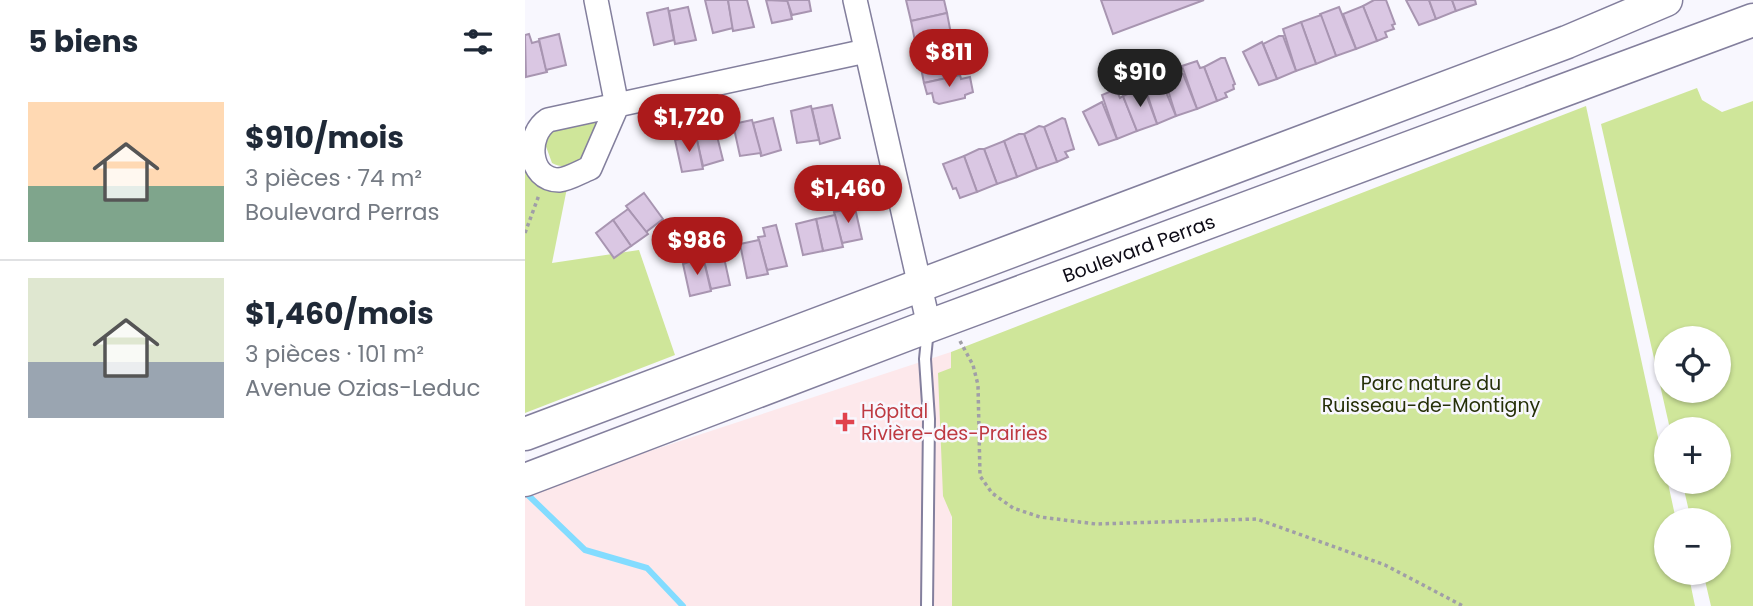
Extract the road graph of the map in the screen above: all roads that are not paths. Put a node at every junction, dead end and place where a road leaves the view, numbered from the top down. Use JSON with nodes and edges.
{"nodes":[{"id":1,"x":596,"y":0,"type":"edge"},
{"id":2,"x":855,"y":0,"type":"edge"},
{"id":3,"x":1667,"y":0,"type":"edge"},
{"id":4,"x":1753,"y":20,"type":"edge"},
{"id":5,"x":866,"y":51,"type":"junction"},
{"id":6,"x":617,"y":106,"type":"junction"},
{"id":7,"x":921,"y":286,"type":"junction"},
{"id":8,"x":929,"y":326,"type":"junction"},
{"id":9,"x":525,"y":434,"type":"edge"},
{"id":10,"x":525,"y":480,"type":"edge"},
{"id":11,"x":927,"y":606,"type":"edge"}],
"edges":[{"from":1,"to":6,"type":"street"},
{"from":2,"to":5,"type":"street"},
{"from":3,"to":7,"type":"main road"},
{"from":4,"to":8,"type":"main road","name":"Boulevard Perras"},
{"from":5,"to":6,"type":"street"},
{"from":5,"to":7,"type":"street"},
{"from":6,"to":6,"type":"street"},
{"from":7,"to":8,"type":"street"},
{"from":7,"to":9,"type":"main road"},
{"from":8,"to":10,"type":"main road","name":"Boulevard Perras"},
{"from":8,"to":11,"type":"lane"}]}
